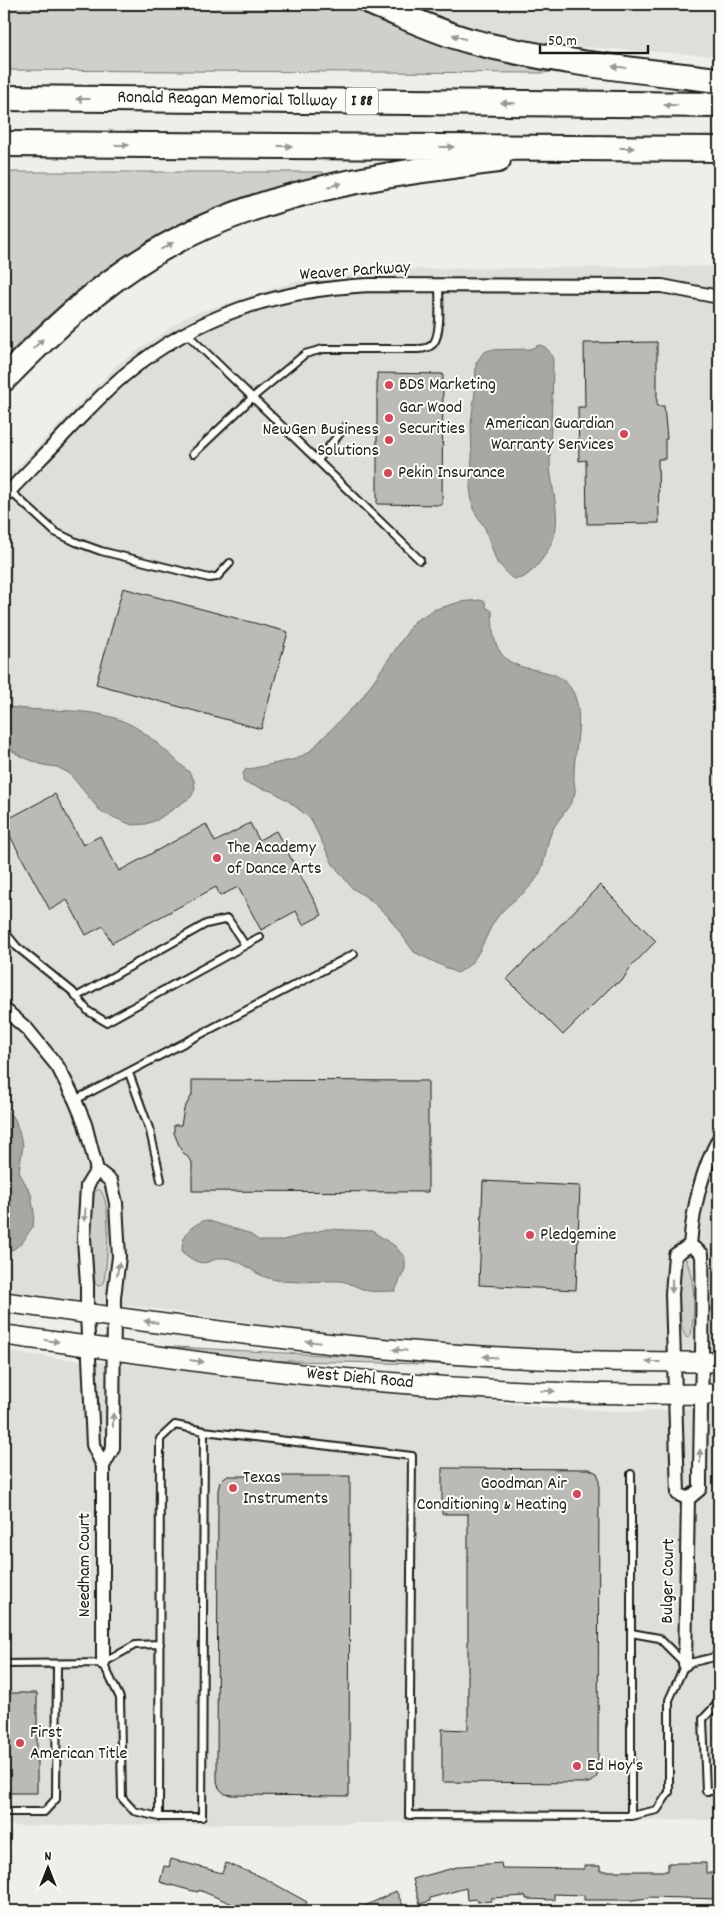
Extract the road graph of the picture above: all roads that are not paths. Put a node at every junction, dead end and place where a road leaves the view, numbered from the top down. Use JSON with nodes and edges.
{"nodes":[{"id":1,"x":374,"y":4,"type":"edge"},
{"id":2,"x":719,"y":80,"type":"edge"},
{"id":3,"x":4,"y":98,"type":"edge"},
{"id":4,"x":719,"y":105,"type":"edge"},
{"id":5,"x":4,"y":144,"type":"edge"},
{"id":6,"x":596,"y":148,"type":"junction"},
{"id":7,"x":719,"y":149,"type":"edge"},
{"id":8,"x":439,"y":285,"type":"junction"},
{"id":9,"x":719,"y":297,"type":"edge"},
{"id":10,"x":186,"y":333,"type":"junction"},
{"id":11,"x":4,"y":379,"type":"edge"},
{"id":12,"x":252,"y":398,"type":"junction"},
{"id":13,"x":345,"y":427,"type":"dead end"},
{"id":14,"x":193,"y":454,"type":"dead end"},
{"id":15,"x":318,"y":460,"type":"junction"},
{"id":16,"x":7,"y":494,"type":"edge"},
{"id":17,"x":420,"y":560,"type":"dead end"},
{"id":18,"x":230,"y":563,"type":"dead end"},
{"id":19,"x":4,"y":932,"type":"edge"},
{"id":20,"x":260,"y":937,"type":"dead end"},
{"id":21,"x":246,"y":945,"type":"junction"},
{"id":22,"x":354,"y":954,"type":"dead end"},
{"id":23,"x":76,"y":997,"type":"junction"},
{"id":24,"x":4,"y":1009,"type":"edge"},
{"id":25,"x":129,"y":1074,"type":"junction"},
{"id":26,"x":76,"y":1100,"type":"junction"},
{"id":27,"x":719,"y":1138,"type":"edge"},
{"id":28,"x":97,"y":1170,"type":"junction"},
{"id":29,"x":161,"y":1180,"type":"dead end"},
{"id":30,"x":690,"y":1245,"type":"junction"},
{"id":31,"x":4,"y":1302,"type":"edge"},
{"id":32,"x":86,"y":1314,"type":"junction"},
{"id":33,"x":113,"y":1317,"type":"junction"},
{"id":34,"x":4,"y":1335,"type":"edge"},
{"id":35,"x":88,"y":1346,"type":"junction"},
{"id":36,"x":114,"y":1349,"type":"junction"},
{"id":37,"x":675,"y":1362,"type":"junction"},
{"id":38,"x":710,"y":1362,"type":"edge"},
{"id":39,"x":710,"y":1394,"type":"edge"},
{"id":40,"x":676,"y":1395,"type":"junction"},
{"id":41,"x":204,"y":1431,"type":"junction"},
{"id":42,"x":103,"y":1466,"type":"junction"},
{"id":43,"x":631,"y":1474,"type":"dead end"},
{"id":44,"x":688,"y":1499,"type":"junction"},
{"id":45,"x":631,"y":1633,"type":"junction"},
{"id":46,"x":160,"y":1644,"type":"junction"},
{"id":47,"x":719,"y":1656,"type":"edge"},
{"id":48,"x":103,"y":1663,"type":"junction"},
{"id":49,"x":4,"y":1664,"type":"edge"},
{"id":50,"x":56,"y":1664,"type":"junction"},
{"id":51,"x":685,"y":1664,"type":"junction"},
{"id":52,"x":719,"y":1702,"type":"edge"},
{"id":53,"x":719,"y":1791,"type":"edge"},
{"id":54,"x":4,"y":1812,"type":"edge"},
{"id":55,"x":631,"y":1816,"type":"junction"},
{"id":56,"x":159,"y":1817,"type":"junction"}],
"edges":[{"from":2,"to":1,"type":"highway","one_way":true},
{"from":4,"to":3,"type":"highway","name":"Ronald Reagan Memorial Tollway","number":"I 88","one_way":true},
{"from":5,"to":6,"type":"highway","one_way":true},
{"from":6,"to":7,"type":"highway","one_way":true},
{"from":11,"to":6,"type":"highway","one_way":true},
{"from":8,"to":9,"type":"street","name":"Weaver Parkway"},
{"from":8,"to":10,"type":"street","name":"Weaver Parkway"},
{"from":8,"to":12,"type":"lane"},
{"from":10,"to":12,"type":"lane"},
{"from":10,"to":16,"type":"street","name":"Weaver Parkway"},
{"from":12,"to":14,"type":"lane"},
{"from":12,"to":15,"type":"lane"},
{"from":13,"to":15,"type":"lane"},
{"from":15,"to":17,"type":"lane"},
{"from":16,"to":18,"type":"lane"},
{"from":19,"to":23,"type":"lane"},
{"from":20,"to":21,"type":"lane"},
{"from":21,"to":23,"type":"lane"},
{"from":21,"to":23,"type":"lane"},
{"from":22,"to":25,"type":"lane"},
{"from":24,"to":26,"type":"street"},
{"from":25,"to":26,"type":"lane"},
{"from":25,"to":29,"type":"lane"},
{"from":26,"to":28,"type":"street"},
{"from":27,"to":30,"type":"street"},
{"from":28,"to":32,"type":"street","one_way":true},
{"from":33,"to":28,"type":"street","one_way":true},
{"from":30,"to":37,"type":"street","one_way":true},
{"from":30,"to":38,"type":"street"},
{"from":31,"to":32,"type":"street","name":"West Diehl Road"},
{"from":32,"to":33,"type":"street","name":"West Diehl Road"},
{"from":32,"to":35,"type":"street","name":"Needham Court"},
{"from":33,"to":36,"type":"street","name":"Needham Court"},
{"from":37,"to":33,"type":"street","name":"West Diehl Road","one_way":true},
{"from":34,"to":35,"type":"street","name":"West Diehl Road","one_way":true},
{"from":35,"to":36,"type":"street","name":"West Diehl Road"},
{"from":35,"to":42,"type":"street","name":"Needham Court"},
{"from":36,"to":40,"type":"street","name":"West Diehl Road","one_way":true},
{"from":42,"to":36,"type":"street","name":"Needham Court","one_way":true},
{"from":37,"to":38,"type":"street","name":"West Diehl Road"},
{"from":37,"to":40,"type":"street","name":"Bulger Court"},
{"from":38,"to":39,"type":"street"},
{"from":39,"to":40,"type":"street","name":"West Diehl Road"},
{"from":44,"to":39,"type":"street","one_way":true},
{"from":40,"to":44,"type":"street","name":"Bulger Court"},
{"from":41,"to":46,"type":"lane"},
{"from":41,"to":55,"type":"lane"},
{"from":41,"to":56,"type":"lane"},
{"from":42,"to":48,"type":"street","name":"Needham Court"},
{"from":43,"to":45,"type":"lane"},
{"from":44,"to":51,"type":"street","name":"Bulger Court"},
{"from":45,"to":51,"type":"lane"},
{"from":45,"to":55,"type":"lane"},
{"from":46,"to":48,"type":"lane"},
{"from":46,"to":56,"type":"lane"},
{"from":47,"to":51,"type":"lane"},
{"from":48,"to":50,"type":"lane"},
{"from":48,"to":56,"type":"lane"},
{"from":49,"to":50,"type":"lane"},
{"from":50,"to":54,"type":"lane"},
{"from":51,"to":55,"type":"lane"},
{"from":52,"to":53,"type":"lane"}]}
